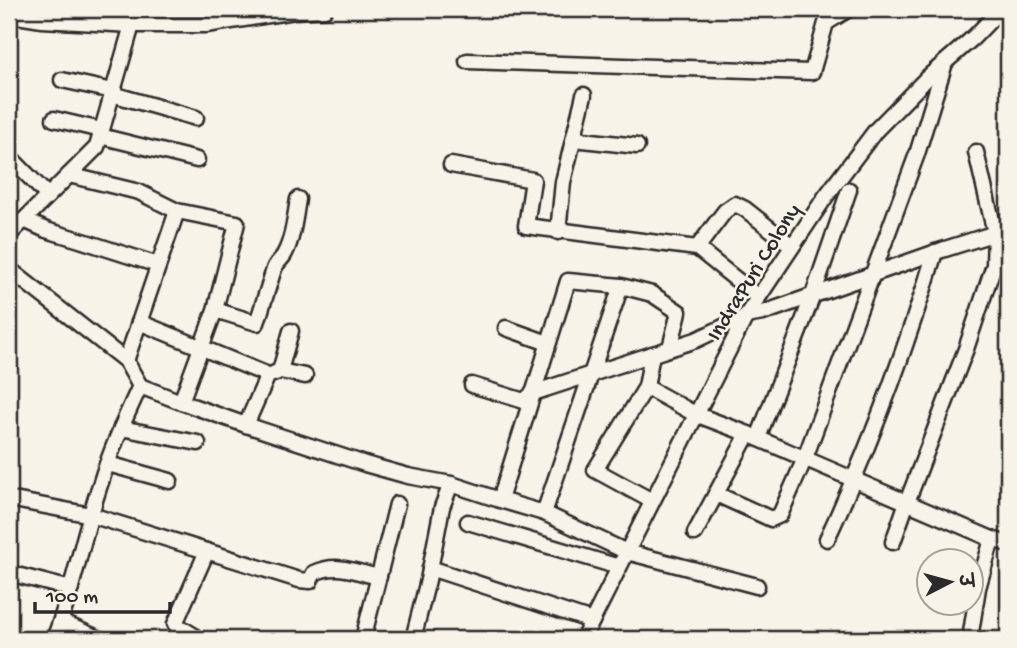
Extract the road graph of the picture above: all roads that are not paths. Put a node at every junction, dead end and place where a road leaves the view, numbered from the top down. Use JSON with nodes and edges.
{"nodes":[{"id":1,"x":162,"y":9,"type":"edge"},
{"id":2,"x":325,"y":9,"type":"edge"},
{"id":3,"x":849,"y":9,"type":"edge"},
{"id":4,"x":1002,"y":9,"type":"edge"},
{"id":5,"x":44,"y":14,"type":"edge"},
{"id":6,"x":11,"y":15,"type":"edge"},
{"id":7,"x":152,"y":24,"type":"junction"},
{"id":8,"x":132,"y":25,"type":"junction"},
{"id":9,"x":467,"y":61,"type":"dead end"},
{"id":10,"x":946,"y":61,"type":"junction"},
{"id":11,"x":62,"y":80,"type":"dead end"},
{"id":12,"x":113,"y":92,"type":"junction"},
{"id":13,"x":583,"y":95,"type":"dead end"},
{"id":14,"x":196,"y":118,"type":"dead end"},
{"id":15,"x":54,"y":119,"type":"dead end"},
{"id":16,"x":101,"y":133,"type":"junction"},
{"id":17,"x":574,"y":139,"type":"junction"},
{"id":18,"x":637,"y":146,"type":"dead end"},
{"id":19,"x":976,"y":152,"type":"dead end"},
{"id":20,"x":9,"y":156,"type":"edge"},
{"id":21,"x":197,"y":160,"type":"dead end"},
{"id":22,"x":451,"y":165,"type":"dead end"},
{"id":23,"x":69,"y":175,"type":"junction"},
{"id":24,"x":849,"y":190,"type":"dead end"},
{"id":25,"x":48,"y":196,"type":"junction"},
{"id":26,"x":298,"y":199,"type":"dead end"},
{"id":27,"x":177,"y":211,"type":"junction"},
{"id":28,"x":24,"y":220,"type":"junction"},
{"id":29,"x":1001,"y":231,"type":"edge"},
{"id":30,"x":558,"y":232,"type":"junction"},
{"id":31,"x":9,"y":235,"type":"edge"},
{"id":32,"x":792,"y":246,"type":"junction"},
{"id":33,"x":697,"y":248,"type":"junction"},
{"id":34,"x":935,"y":252,"type":"junction"},
{"id":35,"x":158,"y":265,"type":"junction"},
{"id":36,"x":9,"y":269,"type":"edge"},
{"id":37,"x":873,"y":274,"type":"junction"},
{"id":38,"x":621,"y":286,"type":"junction"},
{"id":39,"x":813,"y":295,"type":"junction"},
{"id":40,"x":758,"y":298,"type":"junction"},
{"id":41,"x":215,"y":310,"type":"junction"},
{"id":42,"x":746,"y":316,"type":"junction"},
{"id":43,"x":139,"y":322,"type":"junction"},
{"id":44,"x":506,"y":328,"type":"dead end"},
{"id":45,"x":290,"y":331,"type":"dead end"},
{"id":46,"x":548,"y":342,"type":"junction"},
{"id":47,"x":670,"y":348,"type":"junction"},
{"id":48,"x":201,"y":349,"type":"junction"},
{"id":49,"x":652,"y":354,"type":"junction"},
{"id":50,"x":126,"y":361,"type":"junction"},
{"id":51,"x":274,"y":373,"type":"junction"},
{"id":52,"x":592,"y":374,"type":"junction"},
{"id":53,"x":304,"y":376,"type":"dead end"},
{"id":54,"x":472,"y":385,"type":"dead end"},
{"id":55,"x":140,"y":386,"type":"junction"},
{"id":56,"x":646,"y":387,"type":"junction"},
{"id":57,"x":533,"y":393,"type":"junction"},
{"id":58,"x":181,"y":402,"type":"junction"},
{"id":59,"x":695,"y":414,"type":"junction"},
{"id":60,"x":246,"y":425,"type":"junction"},
{"id":61,"x":121,"y":428,"type":"junction"},
{"id":62,"x":753,"y":436,"type":"junction"},
{"id":63,"x":198,"y":443,"type":"dead end"},
{"id":64,"x":805,"y":458,"type":"junction"},
{"id":65,"x":108,"y":464,"type":"junction"},
{"id":66,"x":855,"y":480,"type":"junction"},
{"id":67,"x":170,"y":481,"type":"dead end"},
{"id":68,"x":451,"y":484,"type":"junction"},
{"id":69,"x":716,"y":494,"type":"junction"},
{"id":70,"x":9,"y":499,"type":"edge"},
{"id":71,"x":500,"y":500,"type":"junction"},
{"id":72,"x":652,"y":501,"type":"junction"},
{"id":73,"x":907,"y":502,"type":"junction"},
{"id":74,"x":397,"y":505,"type":"dead end"},
{"id":75,"x":544,"y":513,"type":"junction"},
{"id":76,"x":91,"y":515,"type":"junction"},
{"id":77,"x":468,"y":523,"type":"dead end"},
{"id":78,"x":695,"y":533,"type":"dead end"},
{"id":79,"x":827,"y":538,"type":"dead end"},
{"id":80,"x":992,"y":539,"type":"junction"},
{"id":81,"x":893,"y":542,"type":"dead end"},
{"id":82,"x":1008,"y":544,"type":"edge"},
{"id":83,"x":207,"y":551,"type":"junction"},
{"id":84,"x":627,"y":552,"type":"junction"},
{"id":85,"x":430,"y":568,"type":"junction"},
{"id":86,"x":619,"y":568,"type":"junction"},
{"id":87,"x":9,"y":573,"type":"edge"},
{"id":88,"x":379,"y":577,"type":"junction"},
{"id":89,"x":757,"y":586,"type":"dead end"},
{"id":90,"x":71,"y":589,"type":"junction"},
{"id":91,"x":592,"y":621,"type":"junction"},
{"id":92,"x":61,"y":622,"type":"junction"},
{"id":93,"x":54,"y":639,"type":"edge"},
{"id":94,"x":100,"y":639,"type":"edge"},
{"id":95,"x":191,"y":639,"type":"edge"},
{"id":96,"x":363,"y":639,"type":"edge"},
{"id":97,"x":413,"y":639,"type":"edge"},
{"id":98,"x":583,"y":639,"type":"edge"},
{"id":99,"x":970,"y":639,"type":"edge"}],
"edges":[{"from":1,"to":7,"type":"street"},
{"from":2,"to":7,"type":"street"},
{"from":3,"to":9,"type":"street"},
{"from":4,"to":10,"type":"street","name":"IndraPuri Colony"},
{"from":5,"to":6,"type":"street"},
{"from":5,"to":8,"type":"street"},
{"from":7,"to":8,"type":"street"},
{"from":8,"to":12,"type":"street"},
{"from":10,"to":32,"type":"street","name":"IndraPuri Colony"},
{"from":10,"to":37,"type":"street"},
{"from":11,"to":12,"type":"street"},
{"from":12,"to":14,"type":"street"},
{"from":12,"to":16,"type":"street"},
{"from":13,"to":17,"type":"street"},
{"from":15,"to":16,"type":"street"},
{"from":16,"to":21,"type":"street"},
{"from":16,"to":23,"type":"street"},
{"from":17,"to":18,"type":"street"},
{"from":17,"to":30,"type":"street"},
{"from":19,"to":29,"type":"street"},
{"from":20,"to":25,"type":"street"},
{"from":22,"to":30,"type":"street"},
{"from":23,"to":25,"type":"street"},
{"from":23,"to":27,"type":"street"},
{"from":24,"to":39,"type":"street"},
{"from":25,"to":28,"type":"street"},
{"from":26,"to":41,"type":"street"},
{"from":27,"to":35,"type":"street"},
{"from":27,"to":41,"type":"street"},
{"from":28,"to":31,"type":"street"},
{"from":28,"to":35,"type":"street"},
{"from":29,"to":34,"type":"street"},
{"from":29,"to":73,"type":"street"},
{"from":30,"to":33,"type":"street"},
{"from":32,"to":33,"type":"street"},
{"from":32,"to":40,"type":"street","name":"IndraPuri Colony"},
{"from":33,"to":40,"type":"street"},
{"from":34,"to":37,"type":"street"},
{"from":34,"to":66,"type":"street"},
{"from":35,"to":43,"type":"street"},
{"from":36,"to":50,"type":"street"},
{"from":37,"to":39,"type":"street"},
{"from":37,"to":64,"type":"street"},
{"from":38,"to":46,"type":"street"},
{"from":38,"to":47,"type":"street"},
{"from":38,"to":52,"type":"street"},
{"from":39,"to":42,"type":"street"},
{"from":39,"to":62,"type":"street"},
{"from":40,"to":42,"type":"street","name":"IndraPuri Colony"},
{"from":41,"to":48,"type":"street"},
{"from":42,"to":47,"type":"street"},
{"from":42,"to":59,"type":"street","name":"IndraPuri Colony"},
{"from":43,"to":48,"type":"street"},
{"from":43,"to":50,"type":"street"},
{"from":44,"to":46,"type":"street"},
{"from":45,"to":51,"type":"street"},
{"from":46,"to":57,"type":"street"},
{"from":47,"to":49,"type":"street"},
{"from":48,"to":51,"type":"street"},
{"from":48,"to":58,"type":"street"},
{"from":49,"to":52,"type":"street"},
{"from":49,"to":56,"type":"street"},
{"from":50,"to":55,"type":"street"},
{"from":51,"to":53,"type":"street"},
{"from":51,"to":60,"type":"street"},
{"from":52,"to":57,"type":"street"},
{"from":52,"to":75,"type":"street"},
{"from":54,"to":57,"type":"street"},
{"from":55,"to":58,"type":"street"},
{"from":55,"to":61,"type":"street"},
{"from":56,"to":59,"type":"street"},
{"from":56,"to":72,"type":"street"},
{"from":57,"to":71,"type":"street"},
{"from":58,"to":60,"type":"street"},
{"from":59,"to":62,"type":"street"},
{"from":59,"to":72,"type":"street","name":"IndraPuri Colony"},
{"from":60,"to":68,"type":"street"},
{"from":61,"to":63,"type":"street"},
{"from":61,"to":65,"type":"street"},
{"from":62,"to":64,"type":"street"},
{"from":62,"to":69,"type":"street"},
{"from":64,"to":66,"type":"street"},
{"from":64,"to":69,"type":"street"},
{"from":65,"to":67,"type":"street"},
{"from":65,"to":76,"type":"street"},
{"from":66,"to":73,"type":"street"},
{"from":66,"to":79,"type":"street"},
{"from":68,"to":71,"type":"street"},
{"from":68,"to":85,"type":"street"},
{"from":69,"to":78,"type":"street"},
{"from":70,"to":76,"type":"street"},
{"from":71,"to":75,"type":"street"},
{"from":72,"to":84,"type":"street","name":"IndraPuri Colony"},
{"from":73,"to":80,"type":"street"},
{"from":73,"to":81,"type":"street"},
{"from":74,"to":88,"type":"street"},
{"from":75,"to":84,"type":"street"},
{"from":76,"to":83,"type":"street"},
{"from":76,"to":90,"type":"street"},
{"from":77,"to":86,"type":"street"},
{"from":80,"to":82,"type":"street"},
{"from":80,"to":99,"type":"street"},
{"from":83,"to":88,"type":"street"},
{"from":83,"to":95,"type":"street"},
{"from":84,"to":86,"type":"street","name":"IndraPuri Colony"},
{"from":84,"to":89,"type":"street"},
{"from":85,"to":91,"type":"street"},
{"from":85,"to":97,"type":"street"},
{"from":86,"to":91,"type":"street","name":"IndraPuri Colony"},
{"from":87,"to":90,"type":"street"},
{"from":88,"to":96,"type":"street"},
{"from":90,"to":92,"type":"street"},
{"from":91,"to":98,"type":"street","name":"IndraPuri Colony"},
{"from":92,"to":93,"type":"street"},
{"from":92,"to":94,"type":"street"}]}
